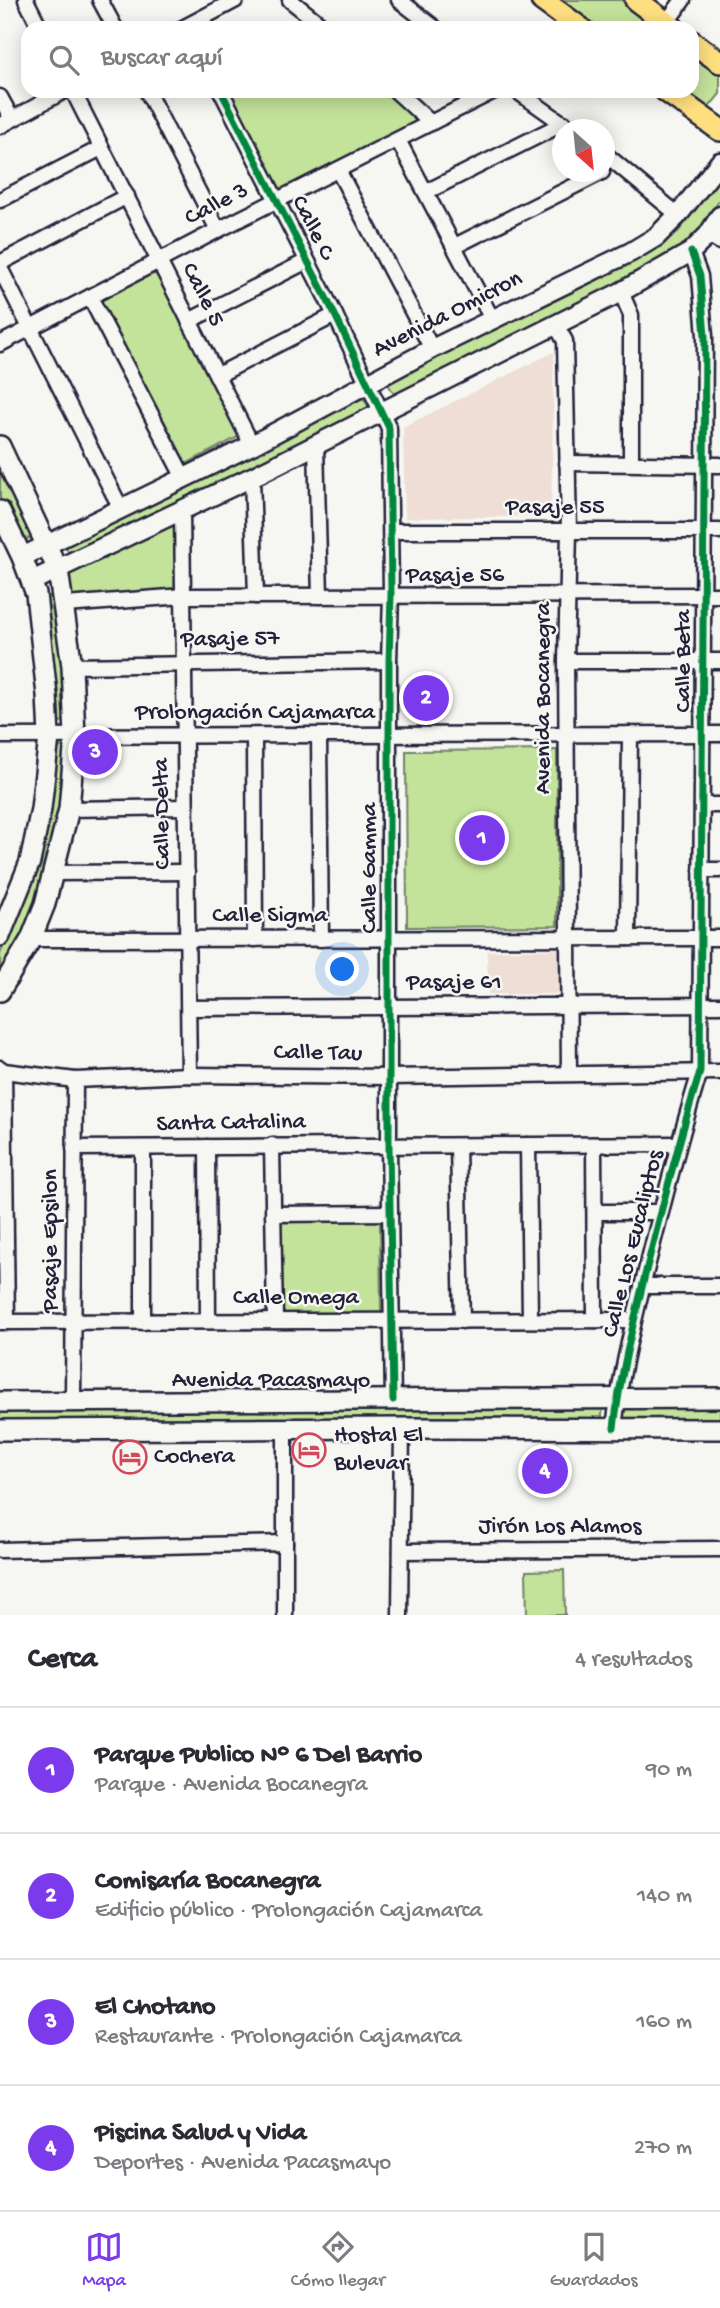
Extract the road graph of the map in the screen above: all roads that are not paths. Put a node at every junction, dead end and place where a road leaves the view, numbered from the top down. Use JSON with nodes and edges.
{"nodes":[{"id":1,"x":26,"y":0,"type":"edge"},
{"id":2,"x":100,"y":0,"type":"edge"},
{"id":3,"x":236,"y":0,"type":"edge"},
{"id":4,"x":290,"y":0,"type":"edge"},
{"id":5,"x":399,"y":0,"type":"edge"},
{"id":6,"x":542,"y":0,"type":"edge"},
{"id":7,"x":636,"y":0,"type":"edge"},
{"id":8,"x":683,"y":0,"type":"edge"},
{"id":9,"x":36,"y":21,"type":"edge"},
{"id":10,"x":110,"y":21,"type":"edge"},
{"id":11,"x":199,"y":21,"type":"edge"},
{"id":12,"x":316,"y":21,"type":"edge"},
{"id":13,"x":426,"y":21,"type":"edge"},
{"id":14,"x":557,"y":21,"type":"edge"},
{"id":15,"x":665,"y":21,"type":"edge"},
{"id":16,"x":672,"y":21,"type":"edge"},
{"id":17,"x":699,"y":47,"type":"edge"},
{"id":18,"x":720,"y":62,"type":"edge"},
{"id":19,"x":0,"y":97,"type":"edge"},
{"id":20,"x":51,"y":98,"type":"edge"},
{"id":21,"x":76,"y":98,"type":"edge"},
{"id":22,"x":151,"y":98,"type":"edge"},
{"id":23,"x":225,"y":98,"type":"edge"},
{"id":24,"x":404,"y":98,"type":"edge"},
{"id":25,"x":480,"y":98,"type":"edge"},
{"id":26,"x":527,"y":98,"type":"edge"},
{"id":27,"x":676,"y":98,"type":"edge"},
{"id":28,"x":558,"y":119,"type":"edge"},
{"id":29,"x":6,"y":122,"type":"edge"},
{"id":30,"x":431,"y":123,"type":"junction"},
{"id":31,"x":720,"y":130,"type":"edge"},
{"id":32,"x":552,"y":133,"type":"edge"},
{"id":33,"x":398,"y":140,"type":"junction"},
{"id":34,"x":101,"y":148,"type":"junction"},
{"id":35,"x":720,"y":162,"type":"edge"},
{"id":36,"x":338,"y":170,"type":"junction"},
{"id":37,"x":615,"y":173,"type":"edge"},
{"id":38,"x":581,"y":182,"type":"edge"},
{"id":39,"x":426,"y":192,"type":"junction"},
{"id":40,"x":127,"y":196,"type":"junction"},
{"id":41,"x":0,"y":200,"type":"edge"},
{"id":42,"x":277,"y":200,"type":"junction"},
{"id":43,"x":678,"y":215,"type":"junction"},
{"id":44,"x":720,"y":216,"type":"edge"},
{"id":45,"x":218,"y":230,"type":"junction"},
{"id":46,"x":714,"y":239,"type":"edge"},
{"id":47,"x":455,"y":246,"type":"junction"},
{"id":48,"x":691,"y":252,"type":"junction"},
{"id":49,"x":159,"y":261,"type":"junction"},
{"id":50,"x":307,"y":261,"type":"junction"},
{"id":51,"x":0,"y":265,"type":"edge"},
{"id":52,"x":621,"y":292,"type":"junction"},
{"id":53,"x":90,"y":297,"type":"junction"},
{"id":54,"x":335,"y":315,"type":"junction"},
{"id":55,"x":492,"y":319,"type":"junction"},
{"id":56,"x":189,"y":321,"type":"junction"},
{"id":57,"x":556,"y":324,"type":"junction"},
{"id":58,"x":29,"y":328,"type":"junction"},
{"id":59,"x":713,"y":336,"type":"edge"},
{"id":60,"x":0,"y":344,"type":"edge"},
{"id":61,"x":432,"y":349,"type":"junction"},
{"id":62,"x":218,"y":375,"type":"junction"},
{"id":63,"x":369,"y":383,"type":"junction"},
{"id":64,"x":720,"y":401,"type":"edge"},
{"id":65,"x":705,"y":402,"type":"junction"},
{"id":66,"x":382,"y":411,"type":"junction"},
{"id":67,"x":253,"y":445,"type":"junction"},
{"id":68,"x":316,"y":445,"type":"junction"},
{"id":69,"x":0,"y":446,"type":"edge"},
{"id":70,"x":567,"y":463,"type":"junction"},
{"id":71,"x":631,"y":463,"type":"junction"},
{"id":72,"x":703,"y":464,"type":"junction"},
{"id":73,"x":720,"y":465,"type":"edge"},
{"id":74,"x":252,"y":477,"type":"junction"},
{"id":75,"x":184,"y":478,"type":"junction"},
{"id":76,"x":121,"y":509,"type":"junction"},
{"id":77,"x":182,"y":511,"type":"junction"},
{"id":78,"x":0,"y":512,"type":"edge"},
{"id":79,"x":704,"y":530,"type":"junction"},
{"id":80,"x":720,"y":530,"type":"edge"},
{"id":81,"x":391,"y":531,"type":"junction"},
{"id":82,"x":569,"y":531,"type":"junction"},
{"id":83,"x":48,"y":544,"type":"junction"},
{"id":84,"x":22,"y":557,"type":"junction"},
{"id":85,"x":58,"y":570,"type":"junction"},
{"id":86,"x":32,"y":581,"type":"junction"},
{"id":87,"x":391,"y":595,"type":"junction"},
{"id":88,"x":703,"y":595,"type":"junction"},
{"id":89,"x":720,"y":595,"type":"edge"},
{"id":90,"x":183,"y":596,"type":"junction"},
{"id":91,"x":256,"y":596,"type":"junction"},
{"id":92,"x":320,"y":596,"type":"junction"},
{"id":93,"x":566,"y":597,"type":"junction"},
{"id":94,"x":65,"y":605,"type":"junction"},
{"id":95,"x":388,"y":661,"type":"junction"},
{"id":96,"x":566,"y":661,"type":"junction"},
{"id":97,"x":703,"y":661,"type":"junction"},
{"id":98,"x":720,"y":661,"type":"edge"},
{"id":99,"x":184,"y":663,"type":"junction"},
{"id":100,"x":72,"y":666,"type":"junction"},
{"id":101,"x":567,"y":734,"type":"junction"},
{"id":102,"x":630,"y":734,"type":"junction"},
{"id":103,"x":702,"y":734,"type":"junction"},
{"id":104,"x":720,"y":734,"type":"edge"},
{"id":105,"x":389,"y":735,"type":"junction"},
{"id":106,"x":0,"y":736,"type":"edge"},
{"id":107,"x":185,"y":736,"type":"junction"},
{"id":108,"x":254,"y":736,"type":"junction"},
{"id":109,"x":319,"y":736,"type":"junction"},
{"id":110,"x":49,"y":737,"type":"junction"},
{"id":111,"x":75,"y":737,"type":"junction"},
{"id":112,"x":702,"y":805,"type":"junction"},
{"id":113,"x":720,"y":805,"type":"edge"},
{"id":114,"x":186,"y":807,"type":"junction"},
{"id":115,"x":69,"y":809,"type":"junction"},
{"id":116,"x":701,"y":870,"type":"junction"},
{"id":117,"x":720,"y":870,"type":"edge"},
{"id":118,"x":187,"y":872,"type":"junction"},
{"id":119,"x":54,"y":873,"type":"junction"},
{"id":120,"x":0,"y":936,"type":"edge"},
{"id":121,"x":567,"y":938,"type":"junction"},
{"id":122,"x":628,"y":938,"type":"junction"},
{"id":123,"x":701,"y":938,"type":"junction"},
{"id":124,"x":720,"y":938,"type":"edge"},
{"id":125,"x":31,"y":939,"type":"junction"},
{"id":126,"x":188,"y":939,"type":"junction"},
{"id":127,"x":255,"y":939,"type":"junction"},
{"id":128,"x":321,"y":939,"type":"junction"},
{"id":129,"x":389,"y":939,"type":"junction"},
{"id":130,"x":0,"y":991,"type":"edge"},
{"id":131,"x":568,"y":1005,"type":"junction"},
{"id":132,"x":700,"y":1005,"type":"junction"},
{"id":133,"x":720,"y":1005,"type":"edge"},
{"id":134,"x":389,"y":1006,"type":"junction"},
{"id":135,"x":189,"y":1008,"type":"junction"},
{"id":136,"x":2,"y":1070,"type":"edge"},
{"id":137,"x":700,"y":1072,"type":"junction"},
{"id":138,"x":720,"y":1072,"type":"edge"},
{"id":139,"x":569,"y":1073,"type":"junction"},
{"id":140,"x":189,"y":1075,"type":"junction"},
{"id":141,"x":389,"y":1077,"type":"junction"},
{"id":142,"x":75,"y":1080,"type":"junction"},
{"id":143,"x":678,"y":1143,"type":"junction"},
{"id":144,"x":272,"y":1145,"type":"junction"},
{"id":145,"x":528,"y":1145,"type":"junction"},
{"id":146,"x":594,"y":1145,"type":"junction"},
{"id":147,"x":389,"y":1146,"type":"junction"},
{"id":148,"x":458,"y":1146,"type":"junction"},
{"id":149,"x":207,"y":1147,"type":"junction"},
{"id":150,"x":74,"y":1148,"type":"junction"},
{"id":151,"x":143,"y":1148,"type":"junction"},
{"id":152,"x":595,"y":1212,"type":"junction"},
{"id":153,"x":661,"y":1212,"type":"junction"},
{"id":154,"x":390,"y":1213,"type":"junction"},
{"id":155,"x":273,"y":1214,"type":"junction"},
{"id":156,"x":642,"y":1286,"type":"junction"},
{"id":157,"x":720,"y":1286,"type":"edge"},
{"id":158,"x":530,"y":1320,"type":"junction"},
{"id":159,"x":595,"y":1320,"type":"junction"},
{"id":160,"x":634,"y":1320,"type":"junction"},
{"id":161,"x":208,"y":1321,"type":"junction"},
{"id":162,"x":275,"y":1321,"type":"junction"},
{"id":163,"x":392,"y":1321,"type":"junction"},
{"id":164,"x":462,"y":1321,"type":"junction"},
{"id":165,"x":3,"y":1322,"type":"edge"},
{"id":166,"x":73,"y":1322,"type":"junction"},
{"id":167,"x":143,"y":1322,"type":"junction"},
{"id":168,"x":720,"y":1398,"type":"edge"},
{"id":169,"x":617,"y":1399,"type":"junction"},
{"id":170,"x":393,"y":1400,"type":"junction"},
{"id":171,"x":0,"y":1402,"type":"edge"},
{"id":172,"x":73,"y":1402,"type":"junction"},
{"id":173,"x":402,"y":1428,"type":"junction"},
{"id":174,"x":614,"y":1428,"type":"junction"},
{"id":175,"x":720,"y":1429,"type":"edge"},
{"id":176,"x":0,"y":1430,"type":"edge"},
{"id":177,"x":285,"y":1438,"type":"junction"},
{"id":178,"x":285,"y":1543,"type":"junction"},
{"id":179,"x":720,"y":1549,"type":"edge"},
{"id":180,"x":0,"y":1550,"type":"edge"},
{"id":181,"x":401,"y":1551,"type":"junction"},
{"id":182,"x":285,"y":1615,"type":"edge"},
{"id":183,"x":400,"y":1615,"type":"edge"}],
"edges":[{"from":1,"to":9,"type":"street"},
{"from":2,"to":10,"type":"street"},
{"from":3,"to":11,"type":"street"},
{"from":4,"to":12,"type":"street"},
{"from":5,"to":13,"type":"street"},
{"from":6,"to":14,"type":"main road"},
{"from":7,"to":15,"type":"main road"},
{"from":8,"to":16,"type":"street"},
{"from":17,"to":18,"type":"main road"},
{"from":19,"to":29,"type":"street"},
{"from":20,"to":29,"type":"street"},
{"from":21,"to":34,"type":"street","name":"Calle 5"},
{"from":22,"to":45,"type":"street"},
{"from":23,"to":42,"type":"street","name":"Calle C"},
{"from":24,"to":30,"type":"street"},
{"from":25,"to":30,"type":"street","name":"Calle 3"},
{"from":26,"to":28,"type":"street"},
{"from":27,"to":31,"type":"main road"},
{"from":30,"to":33,"type":"street","name":"Calle 3"},
{"from":32,"to":39,"type":"street"},
{"from":33,"to":36,"type":"street","name":"Calle 3"},
{"from":33,"to":39,"type":"street"},
{"from":34,"to":40,"type":"street","name":"Calle 5"},
{"from":34,"to":41,"type":"street"},
{"from":35,"to":43,"type":"street","name":"Avenida Omicron"},
{"from":36,"to":42,"type":"street","name":"Calle 3"},
{"from":36,"to":61,"type":"street"},
{"from":37,"to":43,"type":"street"},
{"from":38,"to":47,"type":"street"},
{"from":39,"to":47,"type":"street"},
{"from":40,"to":49,"type":"street","name":"Calle 5"},
{"from":40,"to":51,"type":"street"},
{"from":42,"to":45,"type":"street","name":"Calle 3"},
{"from":42,"to":50,"type":"street","name":"Calle C"},
{"from":43,"to":55,"type":"street","name":"Avenida Omicron"},
{"from":44,"to":46,"type":"street"},
{"from":45,"to":49,"type":"street","name":"Calle 3"},
{"from":46,"to":48,"type":"street"},
{"from":47,"to":55,"type":"street"},
{"from":48,"to":52,"type":"street"},
{"from":48,"to":59,"type":"street","name":"Calle Beta"},
{"from":49,"to":53,"type":"street","name":"Calle 3"},
{"from":49,"to":56,"type":"street","name":"Calle 5"},
{"from":50,"to":54,"type":"street","name":"Calle C"},
{"from":50,"to":56,"type":"street"},
{"from":51,"to":58,"type":"street"},
{"from":52,"to":57,"type":"street"},
{"from":52,"to":71,"type":"street"},
{"from":53,"to":58,"type":"street","name":"Calle 3"},
{"from":53,"to":75,"type":"street"},
{"from":54,"to":62,"type":"street"},
{"from":54,"to":63,"type":"street","name":"Calle C"},
{"from":55,"to":61,"type":"street","name":"Avenida Omicron"},
{"from":56,"to":62,"type":"street","name":"Calle 5"},
{"from":57,"to":66,"type":"street"},
{"from":57,"to":70,"type":"street","name":"Avenida Bocanegra"},
{"from":58,"to":60,"type":"street","name":"Calle 3"},
{"from":58,"to":76,"type":"street"},
{"from":59,"to":65,"type":"street","name":"Calle Beta"},
{"from":61,"to":63,"type":"street","name":"Avenida Omicron"},
{"from":62,"to":67,"type":"street","name":"Calle 5"},
{"from":63,"to":66,"type":"street","name":"Calle Gamma"},
{"from":63,"to":67,"type":"street","name":"Avenida Omicron"},
{"from":64,"to":65,"type":"street"},
{"from":65,"to":72,"type":"street","name":"Calle Beta"},
{"from":66,"to":68,"type":"street"},
{"from":66,"to":81,"type":"street","name":"Calle Gamma"},
{"from":67,"to":75,"type":"street","name":"Avenida Omicron"},
{"from":68,"to":74,"type":"street"},
{"from":68,"to":92,"type":"street"},
{"from":69,"to":83,"type":"main road"},
{"from":70,"to":71,"type":"street"},
{"from":70,"to":82,"type":"street","name":"Avenida Bocanegra"},
{"from":71,"to":72,"type":"street"},
{"from":72,"to":73,"type":"street"},
{"from":72,"to":79,"type":"street","name":"Calle Beta"},
{"from":74,"to":77,"type":"street"},
{"from":74,"to":91,"type":"street"},
{"from":75,"to":76,"type":"street","name":"Avenida Omicron"},
{"from":76,"to":83,"type":"street","name":"Avenida Omicron"},
{"from":77,"to":85,"type":"street"},
{"from":77,"to":90,"type":"street","name":"Calle Delta"},
{"from":78,"to":84,"type":"main road"},
{"from":79,"to":80,"type":"street","name":"Pasaje 55"},
{"from":79,"to":82,"type":"street","name":"Pasaje 55"},
{"from":79,"to":88,"type":"street","name":"Calle Beta"},
{"from":81,"to":82,"type":"street","name":"Pasaje 55"},
{"from":81,"to":87,"type":"street","name":"Calle Gamma"},
{"from":82,"to":93,"type":"street","name":"Avenida Bocanegra"},
{"from":83,"to":84,"type":"street","name":"Avenida Omicron"},
{"from":83,"to":85,"type":"main road"},
{"from":84,"to":86,"type":"main road"},
{"from":85,"to":86,"type":"street"},
{"from":85,"to":94,"type":"main road"},
{"from":86,"to":110,"type":"main road"},
{"from":87,"to":92,"type":"street","name":"Pasaje 56"},
{"from":87,"to":93,"type":"street","name":"Pasaje 56"},
{"from":87,"to":95,"type":"street","name":"Calle Gamma"},
{"from":88,"to":89,"type":"street","name":"Pasaje 56"},
{"from":88,"to":93,"type":"street","name":"Pasaje 56"},
{"from":88,"to":97,"type":"street","name":"Calle Beta"},
{"from":90,"to":91,"type":"street","name":"Pasaje 56"},
{"from":90,"to":94,"type":"street","name":"Pasaje 56"},
{"from":90,"to":99,"type":"street","name":"Calle Delta"},
{"from":91,"to":92,"type":"street","name":"Pasaje 56"},
{"from":93,"to":96,"type":"street","name":"Avenida Bocanegra"},
{"from":94,"to":100,"type":"main road"},
{"from":95,"to":99,"type":"street","name":"Pasaje 57"},
{"from":95,"to":105,"type":"street","name":"Calle Gamma"},
{"from":96,"to":97,"type":"street"},
{"from":96,"to":101,"type":"street","name":"Avenida Bocanegra"},
{"from":97,"to":98,"type":"street"},
{"from":97,"to":103,"type":"street","name":"Calle Beta"},
{"from":99,"to":100,"type":"street","name":"Pasaje 57"},
{"from":99,"to":107,"type":"street","name":"Calle Delta"},
{"from":100,"to":111,"type":"main road"},
{"from":101,"to":102,"type":"street","name":"Prolongación Cajamarca"},
{"from":101,"to":105,"type":"street","name":"Prolongación Cajamarca"},
{"from":101,"to":121,"type":"street","name":"Avenida Bocanegra"},
{"from":102,"to":103,"type":"street","name":"Prolongación Cajamarca"},
{"from":102,"to":122,"type":"street"},
{"from":103,"to":104,"type":"street","name":"Prolongación Cajamarca"},
{"from":103,"to":112,"type":"street","name":"Calle Beta"},
{"from":105,"to":109,"type":"street","name":"Prolongación Cajamarca"},
{"from":105,"to":129,"type":"street","name":"Calle Gamma"},
{"from":106,"to":110,"type":"street","name":"Prolongación Cajamarca"},
{"from":107,"to":108,"type":"street","name":"Prolongación Cajamarca"},
{"from":107,"to":111,"type":"street","name":"Prolongación Cajamarca"},
{"from":107,"to":114,"type":"street","name":"Calle Delta"},
{"from":108,"to":109,"type":"street","name":"Prolongación Cajamarca"},
{"from":108,"to":127,"type":"street"},
{"from":109,"to":128,"type":"street"},
{"from":110,"to":111,"type":"street","name":"Prolongación Cajamarca"},
{"from":110,"to":120,"type":"main road"},
{"from":111,"to":115,"type":"main road"},
{"from":112,"to":113,"type":"street"},
{"from":112,"to":116,"type":"street","name":"Calle Beta"},
{"from":114,"to":115,"type":"street"},
{"from":114,"to":118,"type":"street","name":"Calle Delta"},
{"from":115,"to":119,"type":"main road"},
{"from":116,"to":117,"type":"street"},
{"from":116,"to":123,"type":"street","name":"Calle Beta"},
{"from":118,"to":119,"type":"street"},
{"from":118,"to":126,"type":"street","name":"Calle Delta"},
{"from":119,"to":125,"type":"main road"},
{"from":121,"to":122,"type":"street","name":"Calle Sigma"},
{"from":121,"to":129,"type":"street","name":"Calle Sigma"},
{"from":121,"to":131,"type":"street","name":"Avenida Bocanegra"},
{"from":122,"to":123,"type":"street","name":"Calle Sigma"},
{"from":123,"to":124,"type":"street","name":"Calle Sigma"},
{"from":123,"to":132,"type":"street","name":"Calle Beta"},
{"from":125,"to":126,"type":"street","name":"Calle Sigma"},
{"from":125,"to":130,"type":"main road"},
{"from":126,"to":127,"type":"street","name":"Calle Sigma"},
{"from":126,"to":135,"type":"street","name":"Calle Delta"},
{"from":127,"to":128,"type":"street","name":"Calle Sigma"},
{"from":128,"to":129,"type":"street","name":"Calle Sigma"},
{"from":129,"to":134,"type":"street","name":"Calle Gamma"},
{"from":131,"to":132,"type":"street","name":"Pasaje 61"},
{"from":131,"to":134,"type":"street","name":"Pasaje 61"},
{"from":131,"to":139,"type":"street","name":"Avenida Bocanegra"},
{"from":132,"to":133,"type":"street","name":"Pasaje 61"},
{"from":132,"to":137,"type":"street","name":"Calle Beta"},
{"from":134,"to":135,"type":"street","name":"Pasaje 61"},
{"from":134,"to":141,"type":"street","name":"Calle Gamma"},
{"from":135,"to":140,"type":"street","name":"Calle Delta"},
{"from":136,"to":142,"type":"street","name":"Calle Tau"},
{"from":136,"to":165,"type":"street"},
{"from":137,"to":138,"type":"street","name":"Calle Tau"},
{"from":137,"to":139,"type":"street","name":"Calle Tau"},
{"from":137,"to":143,"type":"street","name":"Calle Los Eucaliptos"},
{"from":139,"to":141,"type":"street","name":"Calle Tau"},
{"from":140,"to":141,"type":"street","name":"Calle Tau"},
{"from":140,"to":142,"type":"street","name":"Calle Tau"},
{"from":141,"to":147,"type":"street","name":"Calle Gamma"},
{"from":142,"to":150,"type":"street","name":"Pasaje Epsilon"},
{"from":143,"to":146,"type":"street","name":"Santa Catalina"},
{"from":143,"to":153,"type":"street","name":"Calle Los Eucaliptos"},
{"from":144,"to":147,"type":"street","name":"Santa Catalina"},
{"from":144,"to":149,"type":"street","name":"Santa Catalina"},
{"from":144,"to":155,"type":"street"},
{"from":145,"to":146,"type":"street","name":"Santa Catalina"},
{"from":145,"to":148,"type":"street","name":"Santa Catalina"},
{"from":145,"to":158,"type":"street"},
{"from":146,"to":152,"type":"street"},
{"from":147,"to":148,"type":"street","name":"Santa Catalina"},
{"from":147,"to":154,"type":"street","name":"Calle Gamma"},
{"from":148,"to":164,"type":"street"},
{"from":149,"to":151,"type":"street","name":"Santa Catalina"},
{"from":149,"to":161,"type":"street"},
{"from":150,"to":151,"type":"street","name":"Santa Catalina"},
{"from":150,"to":166,"type":"street","name":"Pasaje Epsilon"},
{"from":151,"to":167,"type":"street"},
{"from":152,"to":153,"type":"street"},
{"from":152,"to":159,"type":"street"},
{"from":153,"to":156,"type":"street","name":"Calle Los Eucaliptos"},
{"from":154,"to":155,"type":"street"},
{"from":154,"to":163,"type":"street","name":"Calle Gamma"},
{"from":155,"to":162,"type":"street"},
{"from":156,"to":157,"type":"street"},
{"from":156,"to":160,"type":"street","name":"Calle Los Eucaliptos"},
{"from":158,"to":159,"type":"street","name":"Calle Omega"},
{"from":158,"to":164,"type":"street","name":"Calle Omega"},
{"from":159,"to":160,"type":"street","name":"Calle Omega"},
{"from":160,"to":169,"type":"street","name":"Calle Los Eucaliptos"},
{"from":161,"to":162,"type":"street","name":"Calle Omega"},
{"from":161,"to":167,"type":"street","name":"Calle Omega"},
{"from":162,"to":163,"type":"street","name":"Calle Omega"},
{"from":163,"to":164,"type":"street","name":"Calle Omega"},
{"from":163,"to":170,"type":"street","name":"Calle Gamma"},
{"from":165,"to":166,"type":"street","name":"Calle Omega"},
{"from":166,"to":167,"type":"street","name":"Calle Omega"},
{"from":166,"to":172,"type":"street","name":"Pasaje Epsilon"},
{"from":168,"to":169,"type":"main road","name":"Avenida Pacasmayo"},
{"from":169,"to":170,"type":"main road","name":"Avenida Pacasmayo"},
{"from":169,"to":174,"type":"street","name":"Calle Los Eucaliptos"},
{"from":170,"to":172,"type":"main road","name":"Avenida Pacasmayo"},
{"from":171,"to":172,"type":"main road","name":"Avenida Pacasmayo"},
{"from":173,"to":174,"type":"main road","name":"Avenida Pacasmayo"},
{"from":173,"to":177,"type":"main road","name":"Avenida Pacasmayo"},
{"from":173,"to":181,"type":"street"},
{"from":174,"to":175,"type":"main road","name":"Avenida Pacasmayo"},
{"from":176,"to":177,"type":"main road","name":"Avenida Pacasmayo"},
{"from":177,"to":178,"type":"street"},
{"from":178,"to":180,"type":"street"},
{"from":178,"to":182,"type":"street"},
{"from":179,"to":181,"type":"street","name":"Jirón Los Alamos"},
{"from":181,"to":183,"type":"street"}]}
